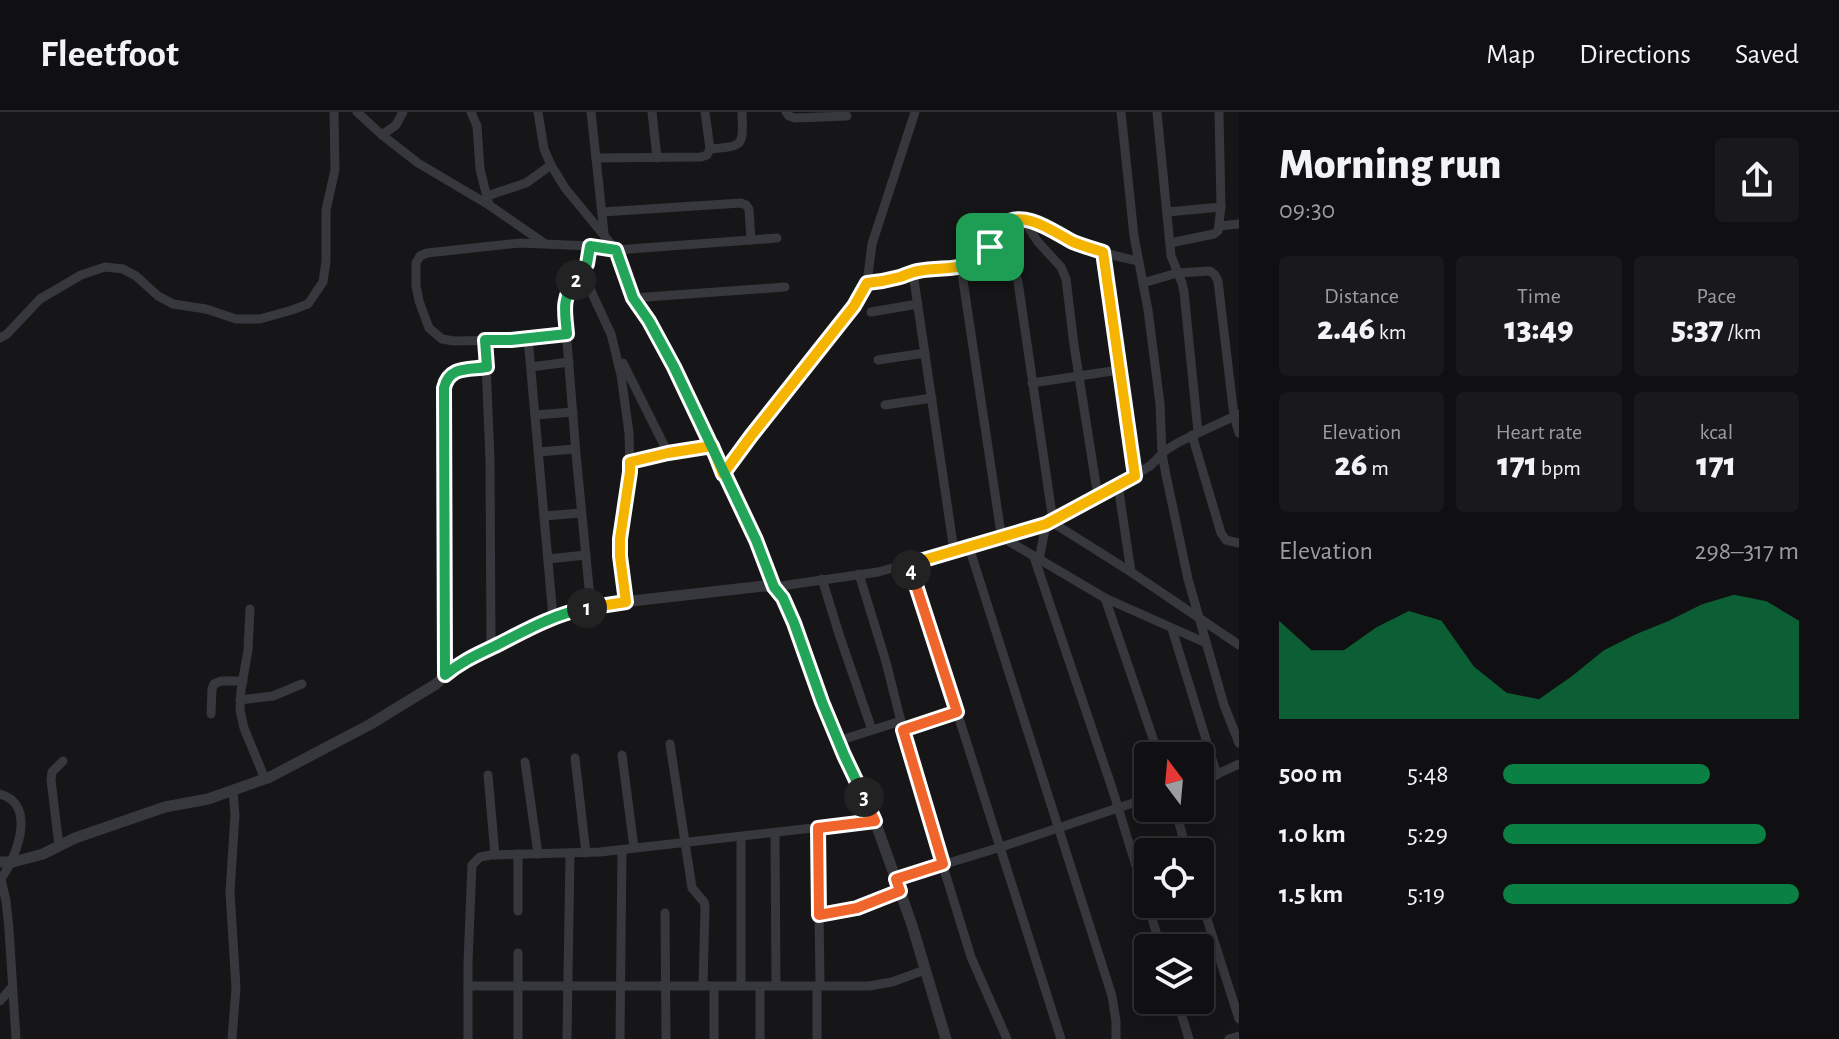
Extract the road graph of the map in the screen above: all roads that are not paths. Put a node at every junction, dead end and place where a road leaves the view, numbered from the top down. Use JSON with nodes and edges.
{"nodes":[{"id":1,"x":334,"y":112,"type":"edge"},
{"id":2,"x":403,"y":112,"type":"edge"},
{"id":3,"x":471,"y":112,"type":"edge"},
{"id":4,"x":538,"y":112,"type":"edge"},
{"id":5,"x":591,"y":112,"type":"edge"},
{"id":6,"x":652,"y":112,"type":"edge"},
{"id":7,"x":705,"y":112,"type":"edge"},
{"id":8,"x":742,"y":112,"type":"edge"},
{"id":9,"x":786,"y":112,"type":"edge"},
{"id":10,"x":915,"y":112,"type":"edge"},
{"id":11,"x":1121,"y":112,"type":"edge"},
{"id":12,"x":1157,"y":112,"type":"edge"},
{"id":13,"x":1219,"y":112,"type":"edge"},
{"id":14,"x":363,"y":114,"type":"edge"},
{"id":15,"x":823,"y":114,"type":"edge"},
{"id":16,"x":847,"y":116,"type":"dead end"},
{"id":17,"x":382,"y":135,"type":"junction"},
{"id":18,"x":710,"y":149,"type":"junction"},
{"id":19,"x":596,"y":158,"type":"junction"},
{"id":20,"x":657,"y":158,"type":"junction"},
{"id":21,"x":551,"y":165,"type":"junction"},
{"id":22,"x":488,"y":201,"type":"junction"},
{"id":23,"x":1221,"y":207,"type":"junction"},
{"id":24,"x":602,"y":212,"type":"junction"},
{"id":25,"x":1167,"y":212,"type":"junction"},
{"id":26,"x":1023,"y":219,"type":"junction"},
{"id":27,"x":1239,"y":224,"type":"edge"},
{"id":28,"x":1220,"y":226,"type":"junction"},
{"id":29,"x":604,"y":233,"type":"junction"},
{"id":30,"x":997,"y":233,"type":"junction"},
{"id":31,"x":777,"y":238,"type":"dead end"},
{"id":32,"x":751,"y":240,"type":"junction"},
{"id":33,"x":544,"y":243,"type":"junction"},
{"id":34,"x":1170,"y":243,"type":"junction"},
{"id":35,"x":590,"y":246,"type":"junction"},
{"id":36,"x":616,"y":250,"type":"junction"},
{"id":37,"x":1103,"y":252,"type":"junction"},
{"id":38,"x":1138,"y":261,"type":"junction"},
{"id":39,"x":961,"y":267,"type":"junction"},
{"id":40,"x":582,"y":272,"type":"junction"},
{"id":41,"x":913,"y":273,"type":"junction"},
{"id":42,"x":1177,"y":273,"type":"junction"},
{"id":43,"x":867,"y":283,"type":"junction"},
{"id":44,"x":1143,"y":283,"type":"junction"},
{"id":45,"x":785,"y":287,"type":"dead end"},
{"id":46,"x":633,"y":298,"type":"junction"},
{"id":47,"x":918,"y":304,"type":"junction"},
{"id":48,"x":871,"y":312,"type":"dead end"},
{"id":49,"x":567,"y":334,"type":"junction"},
{"id":50,"x":0,"y":338,"type":"edge"},
{"id":51,"x":528,"y":338,"type":"junction"},
{"id":52,"x":485,"y":340,"type":"junction"},
{"id":53,"x":617,"y":351,"type":"junction"},
{"id":54,"x":925,"y":353,"type":"junction"},
{"id":55,"x":878,"y":360,"type":"dead end"},
{"id":56,"x":569,"y":362,"type":"junction"},
{"id":57,"x":487,"y":367,"type":"junction"},
{"id":58,"x":531,"y":367,"type":"junction"},
{"id":59,"x":1119,"y":370,"type":"junction"},
{"id":60,"x":1079,"y":376,"type":"junction"},
{"id":61,"x":1032,"y":383,"type":"junction"},
{"id":62,"x":932,"y":398,"type":"junction"},
{"id":63,"x":885,"y":405,"type":"dead end"},
{"id":64,"x":573,"y":412,"type":"junction"},
{"id":65,"x":535,"y":415,"type":"junction"},
{"id":66,"x":1236,"y":415,"type":"edge"},
{"id":67,"x":1239,"y":433,"type":"edge"},
{"id":68,"x":1195,"y":434,"type":"junction"},
{"id":69,"x":712,"y":446,"type":"junction"},
{"id":70,"x":575,"y":449,"type":"junction"},
{"id":71,"x":538,"y":452,"type":"junction"},
{"id":72,"x":668,"y":453,"type":"junction"},
{"id":73,"x":1162,"y":454,"type":"junction"},
{"id":74,"x":630,"y":462,"type":"junction"},
{"id":75,"x":723,"y":474,"type":"junction"},
{"id":76,"x":1135,"y":476,"type":"junction"},
{"id":77,"x":1118,"y":485,"type":"junction"},
{"id":78,"x":1098,"y":497,"type":"junction"},
{"id":79,"x":581,"y":513,"type":"junction"},
{"id":80,"x":544,"y":516,"type":"junction"},
{"id":81,"x":1049,"y":522,"type":"junction"},
{"id":82,"x":1003,"y":536,"type":"junction"},
{"id":83,"x":1239,"y":543,"type":"edge"},
{"id":84,"x":969,"y":547,"type":"junction"},
{"id":85,"x":954,"y":551,"type":"junction"},
{"id":86,"x":586,"y":555,"type":"junction"},
{"id":87,"x":1036,"y":558,"type":"junction"},
{"id":88,"x":548,"y":559,"type":"junction"},
{"id":89,"x":910,"y":564,"type":"junction"},
{"id":90,"x":1131,"y":572,"type":"junction"},
{"id":91,"x":859,"y":574,"type":"junction"},
{"id":92,"x":822,"y":579,"type":"junction"},
{"id":93,"x":774,"y":587,"type":"junction"},
{"id":94,"x":1105,"y":598,"type":"junction"},
{"id":95,"x":626,"y":602,"type":"junction"},
{"id":96,"x":591,"y":608,"type":"junction"},
{"id":97,"x":250,"y":609,"type":"dead end"},
{"id":98,"x":553,"y":617,"type":"junction"},
{"id":99,"x":1201,"y":620,"type":"junction"},
{"id":100,"x":1172,"y":629,"type":"junction"},
{"id":101,"x":1206,"y":643,"type":"junction"},
{"id":102,"x":1239,"y":645,"type":"edge"},
{"id":103,"x":491,"y":648,"type":"junction"},
{"id":104,"x":445,"y":675,"type":"junction"},
{"id":105,"x":243,"y":681,"type":"junction"},
{"id":106,"x":302,"y":684,"type":"dead end"},
{"id":107,"x":240,"y":700,"type":"junction"},
{"id":108,"x":957,"y":712,"type":"junction"},
{"id":109,"x":211,"y":714,"type":"dead end"},
{"id":110,"x":902,"y":726,"type":"junction"},
{"id":111,"x":872,"y":730,"type":"junction"},
{"id":112,"x":838,"y":741,"type":"junction"},
{"id":113,"x":1154,"y":742,"type":"edge"},
{"id":114,"x":1239,"y":743,"type":"edge"},
{"id":115,"x":670,"y":744,"type":"dead end"},
{"id":116,"x":622,"y":755,"type":"dead end"},
{"id":117,"x":575,"y":758,"type":"dead end"},
{"id":118,"x":63,"y":761,"type":"dead end"},
{"id":119,"x":525,"y":762,"type":"dead end"},
{"id":120,"x":1239,"y":764,"type":"edge"},
{"id":121,"x":488,"y":775,"type":"dead end"},
{"id":122,"x":1217,"y":775,"type":"junction"},
{"id":123,"x":1214,"y":776,"type":"edge"},
{"id":124,"x":265,"y":779,"type":"junction"},
{"id":125,"x":233,"y":790,"type":"junction"},
{"id":126,"x":0,"y":794,"type":"edge"},
{"id":127,"x":1134,"y":803,"type":"edge"},
{"id":128,"x":1118,"y":808,"type":"junction"},
{"id":129,"x":875,"y":821,"type":"junction"},
{"id":130,"x":1058,"y":827,"type":"junction"},
{"id":131,"x":818,"y":828,"type":"junction"},
{"id":132,"x":775,"y":833,"type":"junction"},
{"id":133,"x":741,"y":837,"type":"junction"},
{"id":134,"x":686,"y":843,"type":"junction"},
{"id":135,"x":59,"y":846,"type":"junction"},
{"id":136,"x":1001,"y":847,"type":"junction"},
{"id":137,"x":634,"y":848,"type":"junction"},
{"id":138,"x":622,"y":850,"type":"junction"},
{"id":139,"x":570,"y":853,"type":"junction"},
{"id":140,"x":586,"y":853,"type":"junction"},
{"id":141,"x":518,"y":854,"type":"junction"},
{"id":142,"x":538,"y":854,"type":"junction"},
{"id":143,"x":495,"y":855,"type":"junction"},
{"id":144,"x":6,"y":862,"type":"edge"},
{"id":145,"x":943,"y":864,"type":"junction"},
{"id":146,"x":896,"y":879,"type":"junction"},
{"id":147,"x":1,"y":880,"type":"edge"},
{"id":148,"x":900,"y":891,"type":"junction"},
{"id":149,"x":518,"y":911,"type":"dead end"},
{"id":150,"x":665,"y":913,"type":"dead end"},
{"id":151,"x":819,"y":915,"type":"junction"},
{"id":152,"x":1207,"y":918,"type":"edge"},
{"id":153,"x":1157,"y":934,"type":"edge"},
{"id":154,"x":518,"y":953,"type":"dead end"},
{"id":155,"x":925,"y":970,"type":"junction"},
{"id":156,"x":517,"y":985,"type":"junction"},
{"id":157,"x":468,"y":986,"type":"junction"},
{"id":158,"x":566,"y":986,"type":"junction"},
{"id":159,"x":622,"y":986,"type":"junction"},
{"id":160,"x":665,"y":986,"type":"junction"},
{"id":161,"x":703,"y":986,"type":"junction"},
{"id":162,"x":741,"y":986,"type":"junction"},
{"id":163,"x":760,"y":986,"type":"junction"},
{"id":164,"x":776,"y":986,"type":"junction"},
{"id":165,"x":818,"y":986,"type":"junction"},
{"id":166,"x":12,"y":987,"type":"junction"},
{"id":167,"x":714,"y":987,"type":"junction"},
{"id":168,"x":0,"y":1001,"type":"edge"},
{"id":169,"x":1181,"y":1014,"type":"edge"},
{"id":170,"x":1239,"y":1019,"type":"edge"},
{"id":171,"x":1239,"y":1036,"type":"edge"},
{"id":172,"x":16,"y":1039,"type":"edge"},
{"id":173,"x":232,"y":1039,"type":"edge"},
{"id":174,"x":468,"y":1039,"type":"edge"},
{"id":175,"x":518,"y":1039,"type":"edge"},
{"id":176,"x":567,"y":1039,"type":"edge"},
{"id":177,"x":620,"y":1039,"type":"edge"},
{"id":178,"x":666,"y":1039,"type":"edge"},
{"id":179,"x":714,"y":1039,"type":"edge"},
{"id":180,"x":760,"y":1039,"type":"edge"},
{"id":181,"x":817,"y":1039,"type":"edge"},
{"id":182,"x":946,"y":1039,"type":"edge"},
{"id":183,"x":1007,"y":1039,"type":"edge"},
{"id":184,"x":1061,"y":1039,"type":"edge"},
{"id":185,"x":1116,"y":1039,"type":"edge"},
{"id":186,"x":1189,"y":1039,"type":"edge"},
{"id":187,"x":1229,"y":1039,"type":"edge"}],
"edges":[{"from":1,"to":50,"type":"street"},
{"from":2,"to":17,"type":"street"},
{"from":3,"to":22,"type":"street"},
{"from":4,"to":21,"type":"street"},
{"from":5,"to":19,"type":"street"},
{"from":6,"to":20,"type":"street"},
{"from":7,"to":18,"type":"street"},
{"from":8,"to":18,"type":"street"},
{"from":9,"to":15,"type":"street"},
{"from":10,"to":43,"type":"street"},
{"from":11,"to":38,"type":"street"},
{"from":12,"to":25,"type":"street"},
{"from":13,"to":23,"type":"street"},
{"from":14,"to":17,"type":"street"},
{"from":15,"to":16,"type":"street"},
{"from":17,"to":22,"type":"street"},
{"from":18,"to":20,"type":"street"},
{"from":19,"to":20,"type":"street"},
{"from":19,"to":24,"type":"street"},
{"from":21,"to":22,"type":"street"},
{"from":21,"to":29,"type":"street"},
{"from":22,"to":33,"type":"street"},
{"from":23,"to":25,"type":"street"},
{"from":23,"to":28,"type":"street"},
{"from":24,"to":29,"type":"street"},
{"from":24,"to":32,"type":"street"},
{"from":25,"to":34,"type":"street"},
{"from":26,"to":30,"type":"street"},
{"from":26,"to":37,"type":"street"},
{"from":26,"to":60,"type":"street"},
{"from":27,"to":28,"type":"street"},
{"from":28,"to":34,"type":"street"},
{"from":29,"to":36,"type":"street"},
{"from":30,"to":39,"type":"street"},
{"from":30,"to":61,"type":"street"},
{"from":31,"to":32,"type":"street"},
{"from":32,"to":36,"type":"street"},
{"from":33,"to":35,"type":"street"},
{"from":33,"to":52,"type":"street"},
{"from":34,"to":42,"type":"street"},
{"from":35,"to":36,"type":"street"},
{"from":35,"to":40,"type":"street"},
{"from":36,"to":46,"type":"street"},
{"from":37,"to":38,"type":"street"},
{"from":37,"to":59,"type":"street"},
{"from":38,"to":44,"type":"street"},
{"from":39,"to":41,"type":"street"},
{"from":39,"to":82,"type":"street"},
{"from":40,"to":49,"type":"street"},
{"from":40,"to":53,"type":"street"},
{"from":41,"to":43,"type":"street"},
{"from":41,"to":47,"type":"street"},
{"from":42,"to":44,"type":"street"},
{"from":42,"to":66,"type":"street"},
{"from":42,"to":68,"type":"street"},
{"from":43,"to":75,"type":"street"},
{"from":44,"to":73,"type":"street"},
{"from":45,"to":46,"type":"street"},
{"from":46,"to":69,"type":"street"},
{"from":47,"to":48,"type":"street"},
{"from":47,"to":54,"type":"street"},
{"from":49,"to":51,"type":"street"},
{"from":49,"to":56,"type":"street"},
{"from":51,"to":52,"type":"street"},
{"from":51,"to":58,"type":"street"},
{"from":52,"to":57,"type":"street"},
{"from":53,"to":72,"type":"street"},
{"from":53,"to":74,"type":"street"},
{"from":54,"to":55,"type":"street"},
{"from":54,"to":62,"type":"street"},
{"from":56,"to":58,"type":"street"},
{"from":56,"to":64,"type":"street"},
{"from":57,"to":103,"type":"street"},
{"from":57,"to":104,"type":"street"},
{"from":58,"to":65,"type":"street"},
{"from":59,"to":60,"type":"street"},
{"from":59,"to":76,"type":"street"},
{"from":60,"to":61,"type":"street"},
{"from":60,"to":78,"type":"street"},
{"from":61,"to":81,"type":"street"},
{"from":62,"to":63,"type":"street"},
{"from":62,"to":85,"type":"street"},
{"from":64,"to":65,"type":"street"},
{"from":64,"to":70,"type":"street"},
{"from":65,"to":71,"type":"street"},
{"from":66,"to":67,"type":"street"},
{"from":66,"to":68,"type":"street"},
{"from":68,"to":73,"type":"street"},
{"from":68,"to":83,"type":"street"},
{"from":69,"to":72,"type":"street"},
{"from":69,"to":75,"type":"street"},
{"from":70,"to":71,"type":"street"},
{"from":70,"to":79,"type":"street"},
{"from":71,"to":80,"type":"street"},
{"from":72,"to":74,"type":"street"},
{"from":73,"to":76,"type":"street"},
{"from":73,"to":99,"type":"street"},
{"from":74,"to":95,"type":"street"},
{"from":75,"to":93,"type":"street"},
{"from":76,"to":77,"type":"street"},
{"from":77,"to":78,"type":"street"},
{"from":77,"to":90,"type":"street"},
{"from":78,"to":81,"type":"street"},
{"from":79,"to":80,"type":"street"},
{"from":79,"to":86,"type":"street"},
{"from":80,"to":88,"type":"street"},
{"from":81,"to":82,"type":"street"},
{"from":81,"to":87,"type":"street"},
{"from":81,"to":90,"type":"street"},
{"from":82,"to":84,"type":"street"},
{"from":82,"to":87,"type":"street"},
{"from":84,"to":85,"type":"street"},
{"from":84,"to":130,"type":"street"},
{"from":85,"to":89,"type":"street"},
{"from":86,"to":88,"type":"street"},
{"from":86,"to":96,"type":"street"},
{"from":87,"to":94,"type":"street"},
{"from":87,"to":128,"type":"street"},
{"from":88,"to":98,"type":"street"},
{"from":89,"to":91,"type":"street"},
{"from":89,"to":108,"type":"street"},
{"from":90,"to":99,"type":"street"},
{"from":91,"to":92,"type":"street"},
{"from":91,"to":110,"type":"street"},
{"from":92,"to":93,"type":"street"},
{"from":92,"to":111,"type":"street"},
{"from":93,"to":95,"type":"street"},
{"from":93,"to":112,"type":"street"},
{"from":94,"to":100,"type":"street"},
{"from":94,"to":113,"type":"street"},
{"from":95,"to":96,"type":"street"},
{"from":96,"to":98,"type":"street"},
{"from":97,"to":105,"type":"street"},
{"from":98,"to":103,"type":"street"},
{"from":99,"to":101,"type":"street"},
{"from":99,"to":102,"type":"street"},
{"from":100,"to":101,"type":"street"},
{"from":100,"to":122,"type":"street"},
{"from":101,"to":114,"type":"street"},
{"from":103,"to":104,"type":"street"},
{"from":104,"to":124,"type":"street"},
{"from":105,"to":107,"type":"street"},
{"from":105,"to":109,"type":"street"},
{"from":106,"to":107,"type":"street"},
{"from":107,"to":124,"type":"street"},
{"from":108,"to":110,"type":"street"},
{"from":108,"to":136,"type":"street"},
{"from":110,"to":111,"type":"street"},
{"from":110,"to":145,"type":"street"},
{"from":111,"to":112,"type":"street"},
{"from":112,"to":129,"type":"street"},
{"from":115,"to":134,"type":"street"},
{"from":116,"to":137,"type":"street"},
{"from":117,"to":140,"type":"street"},
{"from":118,"to":135,"type":"street"},
{"from":119,"to":142,"type":"street"},
{"from":120,"to":122,"type":"street"},
{"from":121,"to":143,"type":"street"},
{"from":122,"to":123,"type":"street"},
{"from":124,"to":125,"type":"street"},
{"from":125,"to":135,"type":"street"},
{"from":125,"to":173,"type":"street"},
{"from":126,"to":144,"type":"street"},
{"from":127,"to":128,"type":"street"},
{"from":128,"to":130,"type":"street"},
{"from":128,"to":153,"type":"street"},
{"from":129,"to":131,"type":"street"},
{"from":129,"to":146,"type":"street"},
{"from":130,"to":136,"type":"street"},
{"from":130,"to":185,"type":"street"},
{"from":131,"to":132,"type":"street"},
{"from":131,"to":151,"type":"street"},
{"from":132,"to":133,"type":"street"},
{"from":132,"to":164,"type":"street"},
{"from":133,"to":134,"type":"street"},
{"from":133,"to":162,"type":"street"},
{"from":134,"to":137,"type":"street"},
{"from":134,"to":161,"type":"street"},
{"from":135,"to":144,"type":"street"},
{"from":136,"to":145,"type":"street"},
{"from":136,"to":184,"type":"street"},
{"from":137,"to":138,"type":"street"},
{"from":138,"to":140,"type":"street"},
{"from":138,"to":159,"type":"street"},
{"from":139,"to":140,"type":"street"},
{"from":139,"to":142,"type":"street"},
{"from":139,"to":158,"type":"street"},
{"from":141,"to":142,"type":"street"},
{"from":141,"to":143,"type":"street"},
{"from":141,"to":149,"type":"street"},
{"from":143,"to":157,"type":"street"},
{"from":144,"to":147,"type":"street"},
{"from":145,"to":146,"type":"street"},
{"from":145,"to":183,"type":"street"},
{"from":146,"to":148,"type":"street"},
{"from":147,"to":166,"type":"street"},
{"from":148,"to":151,"type":"street"},
{"from":148,"to":155,"type":"street"},
{"from":150,"to":160,"type":"street"},
{"from":151,"to":165,"type":"street"},
{"from":152,"to":170,"type":"street"},
{"from":154,"to":156,"type":"street"},
{"from":155,"to":165,"type":"street"},
{"from":155,"to":182,"type":"street"},
{"from":156,"to":157,"type":"street"},
{"from":156,"to":158,"type":"street"},
{"from":156,"to":175,"type":"street"},
{"from":157,"to":174,"type":"street"},
{"from":158,"to":159,"type":"street"},
{"from":158,"to":176,"type":"street"},
{"from":159,"to":160,"type":"street"},
{"from":159,"to":177,"type":"street"},
{"from":160,"to":161,"type":"street"},
{"from":160,"to":178,"type":"street"},
{"from":161,"to":167,"type":"street"},
{"from":162,"to":163,"type":"street"},
{"from":162,"to":167,"type":"street"},
{"from":163,"to":164,"type":"street"},
{"from":163,"to":180,"type":"street"},
{"from":164,"to":165,"type":"street"},
{"from":165,"to":181,"type":"street"},
{"from":166,"to":168,"type":"street"},
{"from":166,"to":172,"type":"street"},
{"from":167,"to":179,"type":"street"},
{"from":169,"to":186,"type":"street"},
{"from":171,"to":187,"type":"street"}]}
